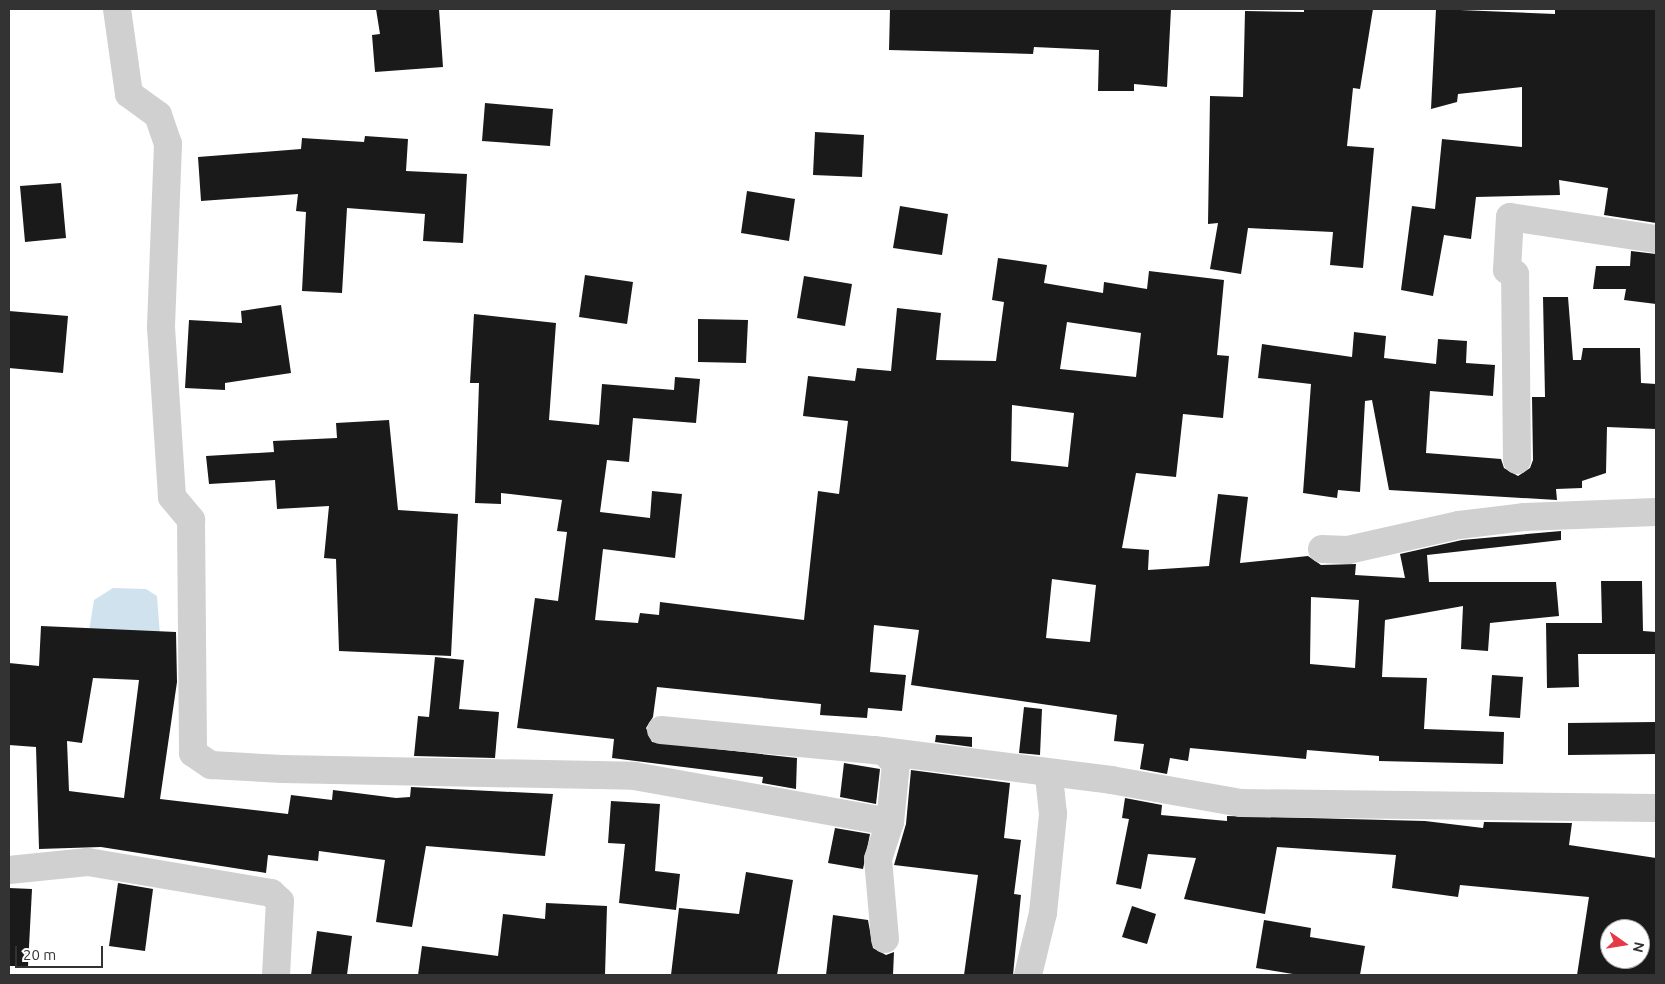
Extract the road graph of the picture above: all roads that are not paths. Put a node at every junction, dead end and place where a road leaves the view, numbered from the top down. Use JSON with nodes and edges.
{"nodes":[{"id":1,"x":117,"y":9,"type":"edge"},
{"id":2,"x":1656,"y":239,"type":"edge"},
{"id":3,"x":1517,"y":460,"type":"dead end"},
{"id":4,"x":1656,"y":512,"type":"edge"},
{"id":5,"x":1322,"y":549,"type":"dead end"},
{"id":6,"x":661,"y":730,"type":"dead end"},
{"id":7,"x":885,"y":752,"type":"junction"},
{"id":8,"x":1049,"y":775,"type":"junction"},
{"id":9,"x":1656,"y":808,"type":"edge"},
{"id":10,"x":890,"y":822,"type":"junction"},
{"id":11,"x":9,"y":870,"type":"edge"},
{"id":12,"x":885,"y":939,"type":"dead end"},
{"id":13,"x":276,"y":975,"type":"edge"},
{"id":14,"x":1028,"y":975,"type":"edge"}],
"edges":[{"from":1,"to":10,"type":"street"},
{"from":2,"to":3,"type":"street"},
{"from":4,"to":5,"type":"street"},
{"from":6,"to":7,"type":"street"},
{"from":7,"to":8,"type":"street"},
{"from":7,"to":10,"type":"street"},
{"from":8,"to":9,"type":"street"},
{"from":8,"to":14,"type":"street"},
{"from":10,"to":12,"type":"street"},
{"from":11,"to":13,"type":"street"}]}
